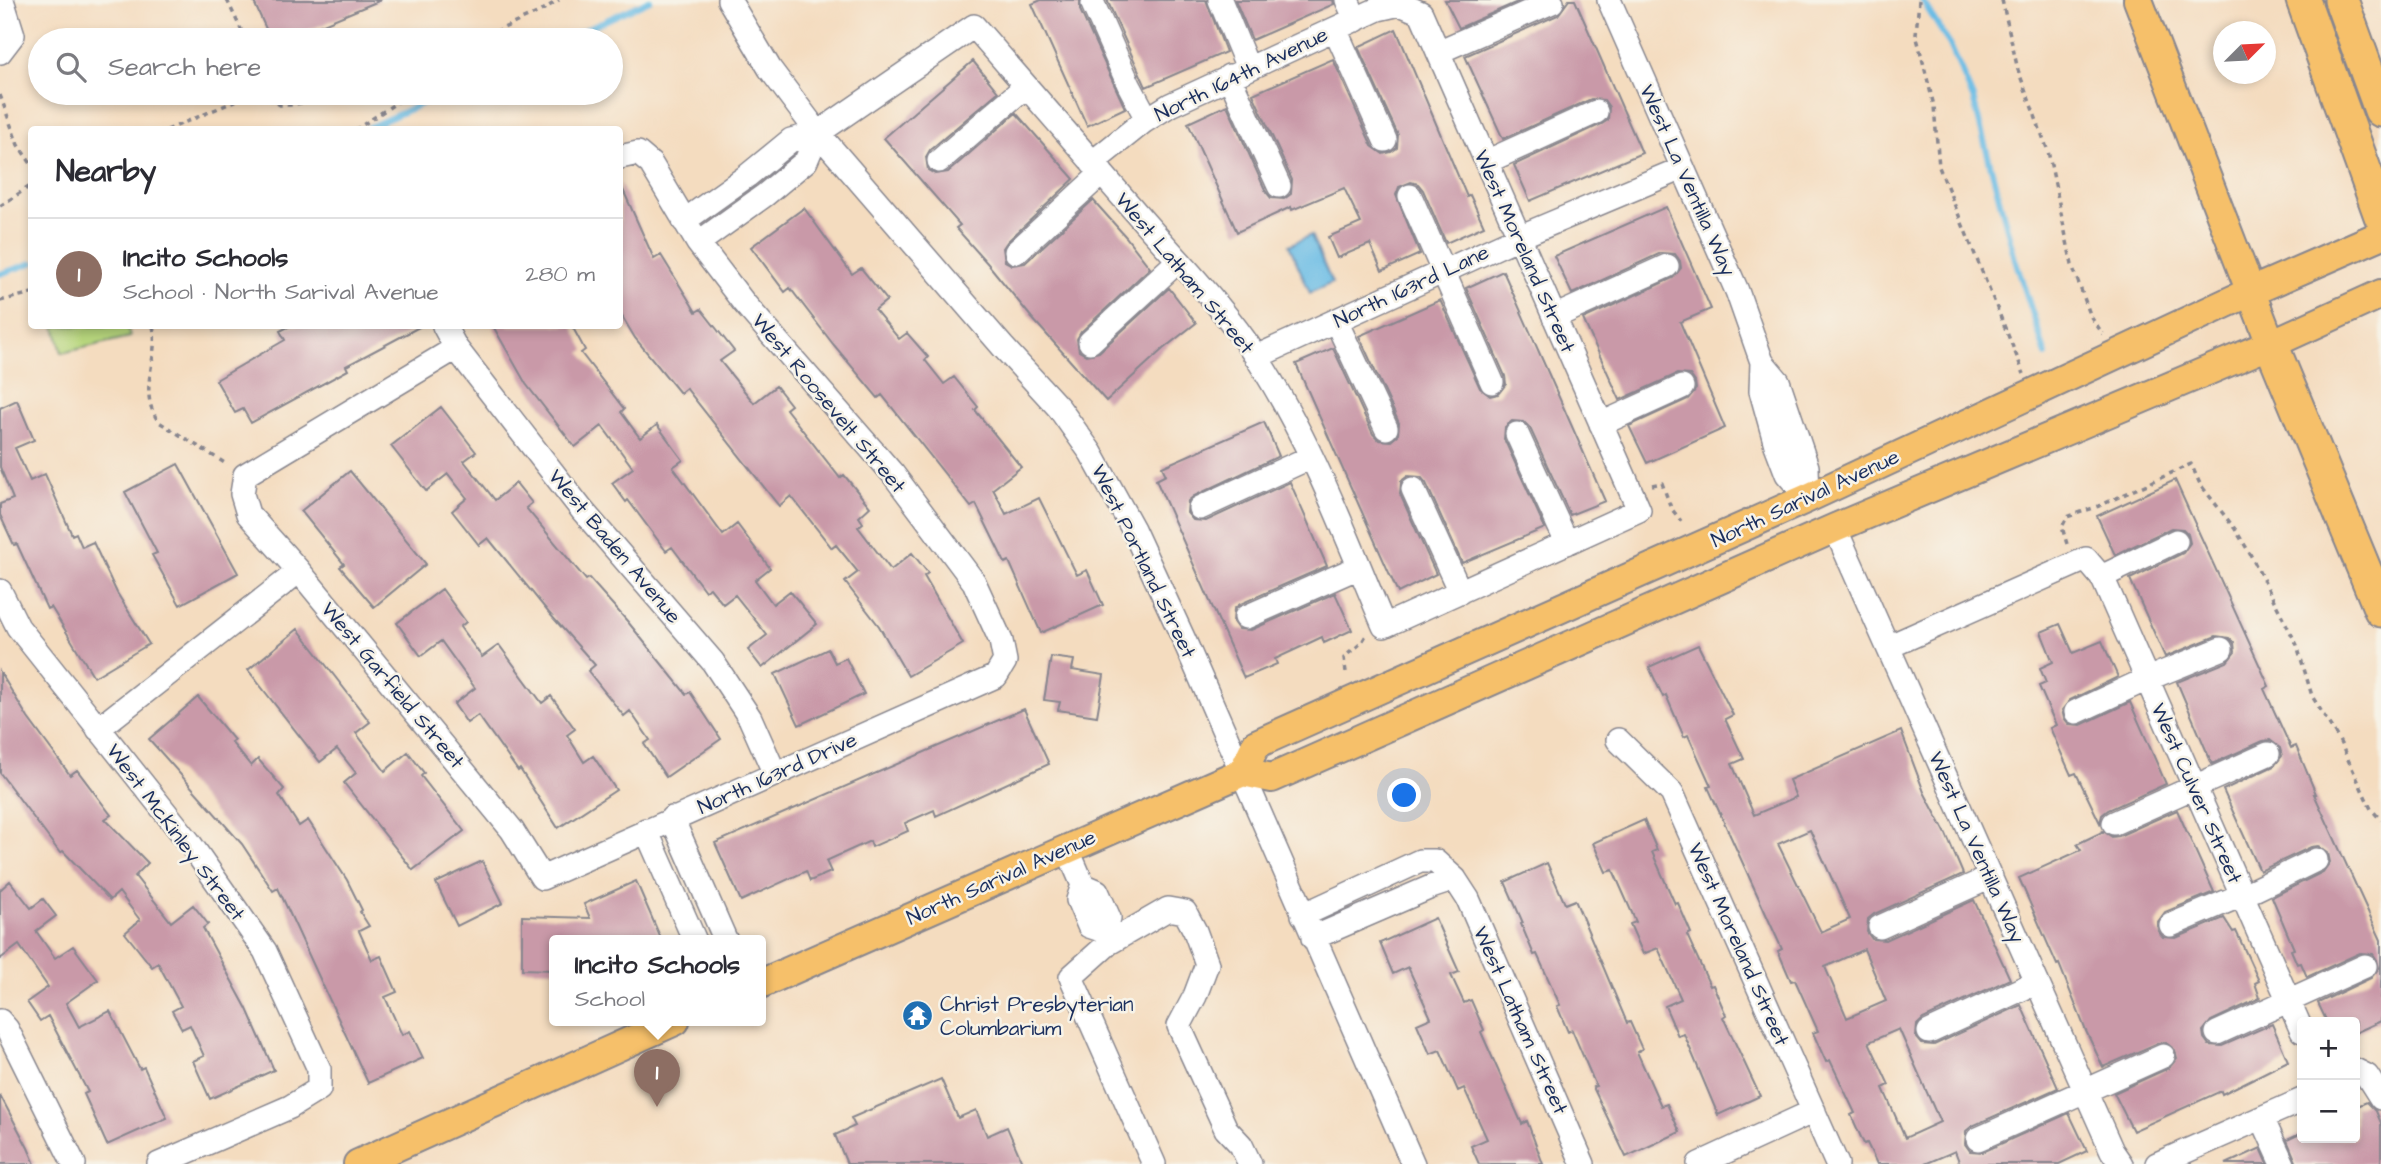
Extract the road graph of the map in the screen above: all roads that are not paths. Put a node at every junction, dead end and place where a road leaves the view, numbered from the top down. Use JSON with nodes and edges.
{"nodes":[{"id":1,"x":2,"y":0,"type":"edge"},
{"id":2,"x":729,"y":0,"type":"edge"},
{"id":3,"x":1220,"y":0,"type":"edge"},
{"id":4,"x":1609,"y":0,"type":"edge"},
{"id":5,"x":2138,"y":0,"type":"edge"},
{"id":6,"x":2303,"y":0,"type":"edge"},
{"id":7,"x":2341,"y":0,"type":"edge"},
{"id":8,"x":1552,"y":2,"type":"dead end"},
{"id":9,"x":1093,"y":4,"type":"dead end"},
{"id":10,"x":1400,"y":5,"type":"joint"},
{"id":11,"x":1346,"y":16,"type":"edge"},
{"id":12,"x":7,"y":43,"type":"edge"},
{"id":13,"x":1438,"y":52,"type":"junction"},
{"id":14,"x":1239,"y":72,"type":"junction"},
{"id":15,"x":1026,"y":86,"type":"junction"},
{"id":16,"x":2381,"y":110,"type":"edge"},
{"id":17,"x":1597,"y":112,"type":"dead end"},
{"id":18,"x":1147,"y":119,"type":"junction"},
{"id":19,"x":818,"y":132,"type":"junction"},
{"id":20,"x":1385,"y":141,"type":"dead end"},
{"id":21,"x":629,"y":155,"type":"edge"},
{"id":22,"x":939,"y":162,"type":"dead end"},
{"id":23,"x":1486,"y":162,"type":"junction"},
{"id":24,"x":1097,"y":168,"type":"junction"},
{"id":25,"x":1683,"y":168,"type":"junction"},
{"id":26,"x":1279,"y":186,"type":"dead end"},
{"id":27,"x":1410,"y":196,"type":"dead end"},
{"id":28,"x":2380,"y":218,"type":"edge"},
{"id":29,"x":684,"y":222,"type":"junction"},
{"id":30,"x":1519,"y":237,"type":"junction"},
{"id":31,"x":698,"y":243,"type":"junction"},
{"id":32,"x":1016,"y":252,"type":"dead end"},
{"id":33,"x":1178,"y":261,"type":"junction"},
{"id":34,"x":1667,"y":266,"type":"dead end"},
{"id":35,"x":1443,"y":272,"type":"junction"},
{"id":36,"x":2250,"y":292,"type":"junction"},
{"id":37,"x":2381,"y":294,"type":"edge"},
{"id":38,"x":1554,"y":317,"type":"junction"},
{"id":39,"x":1336,"y":321,"type":"junction"},
{"id":40,"x":446,"y":329,"type":"edge"},
{"id":41,"x":1090,"y":342,"type":"dead end"},
{"id":42,"x":2271,"y":344,"type":"junction"},
{"id":43,"x":456,"y":348,"type":"junction"},
{"id":44,"x":1256,"y":357,"type":"junction"},
{"id":45,"x":1492,"y":382,"type":"dead end"},
{"id":46,"x":1682,"y":387,"type":"dead end"},
{"id":47,"x":1601,"y":424,"type":"junction"},
{"id":48,"x":1386,"y":428,"type":"dead end"},
{"id":49,"x":1517,"y":434,"type":"dead end"},
{"id":50,"x":1924,"y":443,"type":"junction"},
{"id":51,"x":1311,"y":457,"type":"junction"},
{"id":52,"x":1413,"y":489,"type":"dead end"},
{"id":53,"x":1808,"y":498,"type":"junction"},
{"id":54,"x":1200,"y":508,"type":"dead end"},
{"id":55,"x":1835,"y":528,"type":"junction"},
{"id":56,"x":2176,"y":541,"type":"dead end"},
{"id":57,"x":1567,"y":543,"type":"junction"},
{"id":58,"x":1359,"y":567,"type":"junction"},
{"id":59,"x":299,"y":571,"type":"junction"},
{"id":60,"x":2101,"y":577,"type":"junction"},
{"id":61,"x":0,"y":591,"type":"edge"},
{"id":62,"x":1460,"y":592,"type":"junction"},
{"id":63,"x":2381,"y":610,"type":"edge"},
{"id":64,"x":1246,"y":617,"type":"dead end"},
{"id":65,"x":1611,"y":628,"type":"junction"},
{"id":66,"x":1888,"y":647,"type":"junction"},
{"id":67,"x":2221,"y":649,"type":"dead end"},
{"id":68,"x":1005,"y":661,"type":"joint"},
{"id":69,"x":2147,"y":679,"type":"junction"},
{"id":70,"x":2076,"y":712,"type":"dead end"},
{"id":71,"x":98,"y":729,"type":"junction"},
{"id":72,"x":1618,"y":740,"type":"dead end"},
{"id":73,"x":2268,"y":754,"type":"dead end"},
{"id":74,"x":1243,"y":772,"type":"junction"},
{"id":75,"x":775,"y":774,"type":"junction"},
{"id":76,"x":2195,"y":787,"type":"junction"},
{"id":77,"x":671,"y":818,"type":"junction"},
{"id":78,"x":2114,"y":823,"type":"dead end"},
{"id":79,"x":646,"y":830,"type":"junction"},
{"id":80,"x":1067,"y":848,"type":"junction"},
{"id":81,"x":2316,"y":860,"type":"dead end"},
{"id":82,"x":1991,"y":877,"type":"junction"},
{"id":83,"x":542,"y":878,"type":"joint"},
{"id":84,"x":1455,"y":878,"type":"junction"},
{"id":85,"x":2242,"y":895,"type":"junction"},
{"id":86,"x":1303,"y":915,"type":"junction"},
{"id":87,"x":2171,"y":925,"type":"dead end"},
{"id":88,"x":1880,"y":926,"type":"dead end"},
{"id":89,"x":692,"y":935,"type":"edge"},
{"id":90,"x":723,"y":935,"type":"edge"},
{"id":91,"x":1106,"y":937,"type":"junction"},
{"id":92,"x":1314,"y":938,"type":"junction"},
{"id":93,"x":2365,"y":966,"type":"dead end"},
{"id":94,"x":766,"y":981,"type":"edge"},
{"id":95,"x":2037,"y":982,"type":"junction"},
{"id":96,"x":2289,"y":1000,"type":"junction"},
{"id":97,"x":2297,"y":1019,"type":"edge"},
{"id":98,"x":0,"y":1021,"type":"edge"},
{"id":99,"x":664,"y":1026,"type":"edge"},
{"id":100,"x":1929,"y":1032,"type":"dead end"},
{"id":101,"x":2217,"y":1033,"type":"dead end"},
{"id":102,"x":2163,"y":1056,"type":"dead end"},
{"id":103,"x":2360,"y":1072,"type":"edge"},
{"id":104,"x":2086,"y":1091,"type":"junction"},
{"id":105,"x":2381,"y":1098,"type":"edge"},
{"id":106,"x":2297,"y":1102,"type":"edge"},
{"id":107,"x":1814,"y":1111,"type":"junction"},
{"id":108,"x":2262,"y":1118,"type":"junction"},
{"id":109,"x":1978,"y":1139,"type":"dead end"},
{"id":110,"x":74,"y":1164,"type":"edge"},
{"id":111,"x":159,"y":1164,"type":"edge"},
{"id":112,"x":358,"y":1164,"type":"edge"},
{"id":113,"x":1154,"y":1164,"type":"edge"},
{"id":114,"x":1250,"y":1164,"type":"edge"},
{"id":115,"x":1413,"y":1164,"type":"edge"},
{"id":116,"x":1583,"y":1164,"type":"edge"},
{"id":117,"x":1699,"y":1164,"type":"edge"},
{"id":118,"x":1838,"y":1164,"type":"edge"},
{"id":119,"x":2121,"y":1164,"type":"edge"},
{"id":120,"x":2157,"y":1164,"type":"edge"},
{"id":121,"x":2283,"y":1164,"type":"edge"}],
"edges":[{"from":1,"to":12,"type":"street"},
{"from":2,"to":19,"type":"street","name":"West Portland Street"},
{"from":3,"to":14,"type":"street"},
{"from":4,"to":25,"type":"street","name":"West La Ventilla Way"},
{"from":5,"to":36,"type":"main road"},
{"from":6,"to":28,"type":"highway"},
{"from":7,"to":16,"type":"highway"},
{"from":8,"to":13,"type":"street"},
{"from":9,"to":18,"type":"street"},
{"from":10,"to":11,"type":"street","name":"North 164th Avenue"},
{"from":10,"to":13,"type":"street","name":"West Moreland Street"},
{"from":11,"to":14,"type":"street","name":"North 164th Avenue"},
{"from":11,"to":20,"type":"street"},
{"from":13,"to":23,"type":"street","name":"West Moreland Street"},
{"from":14,"to":18,"type":"street","name":"North 164th Avenue"},
{"from":14,"to":26,"type":"street"},
{"from":15,"to":19,"type":"street","name":"West Latham Street"},
{"from":15,"to":22,"type":"street"},
{"from":15,"to":24,"type":"street","name":"West Latham Street"},
{"from":17,"to":23,"type":"street"},
{"from":18,"to":24,"type":"street","name":"North 164th Avenue"},
{"from":19,"to":29,"type":"street"},
{"from":19,"to":31,"type":"street"},
{"from":19,"to":74,"type":"street","name":"West Portland Street"},
{"from":21,"to":29,"type":"street","name":"West Roosevelt Street"},
{"from":23,"to":30,"type":"street","name":"West Moreland Street"},
{"from":24,"to":32,"type":"street","name":"North 164th Avenue"},
{"from":24,"to":33,"type":"street","name":"West Latham Street"},
{"from":25,"to":30,"type":"street","name":"North 163rd Lane"},
{"from":25,"to":53,"type":"street","name":"West La Ventilla Way"},
{"from":27,"to":35,"type":"street"},
{"from":28,"to":36,"type":"main road","name":"North Sarival Avenue"},
{"from":29,"to":31,"type":"street","name":"West Roosevelt Street"},
{"from":30,"to":35,"type":"street","name":"North 163rd Lane"},
{"from":30,"to":38,"type":"street","name":"West Moreland Street"},
{"from":31,"to":68,"type":"street","name":"West Roosevelt Street"},
{"from":33,"to":41,"type":"street"},
{"from":33,"to":44,"type":"street","name":"West Latham Street"},
{"from":34,"to":38,"type":"street"},
{"from":35,"to":39,"type":"street","name":"North 163rd Lane"},
{"from":35,"to":45,"type":"street"},
{"from":36,"to":42,"type":"main road"},
{"from":36,"to":50,"type":"main road","name":"North Sarival Avenue"},
{"from":37,"to":42,"type":"main road","name":"North Sarival Avenue"},
{"from":38,"to":47,"type":"street","name":"West Moreland Street"},
{"from":39,"to":44,"type":"street","name":"North 163rd Lane"},
{"from":39,"to":48,"type":"street"},
{"from":40,"to":43,"type":"street","name":"West Baden Avenue"},
{"from":42,"to":55,"type":"main road","name":"North Sarival Avenue"},
{"from":42,"to":63,"type":"highway"},
{"from":43,"to":59,"type":"street","name":"West Garfield Street"},
{"from":43,"to":75,"type":"street","name":"West Baden Avenue"},
{"from":44,"to":51,"type":"street","name":"West Latham Street"},
{"from":46,"to":47,"type":"street"},
{"from":47,"to":57,"type":"street","name":"West Moreland Street"},
{"from":49,"to":57,"type":"street"},
{"from":50,"to":53,"type":"main road","name":"North Sarival Avenue"},
{"from":50,"to":55,"type":"main road"},
{"from":51,"to":54,"type":"street"},
{"from":51,"to":58,"type":"street","name":"West Latham Street"},
{"from":52,"to":62,"type":"street"},
{"from":53,"to":65,"type":"main road"},
{"from":53,"to":74,"type":"main road","name":"North Sarival Avenue"},
{"from":55,"to":65,"type":"main road","name":"North Sarival Avenue"},
{"from":55,"to":66,"type":"street","name":"West La Ventilla Way"},
{"from":56,"to":60,"type":"street"},
{"from":57,"to":62,"type":"street"},
{"from":58,"to":62,"type":"street","name":"West Latham Street"},
{"from":58,"to":64,"type":"street"},
{"from":59,"to":71,"type":"street"},
{"from":59,"to":83,"type":"street","name":"West Garfield Street"},
{"from":60,"to":66,"type":"street","name":"West Culver Street"},
{"from":60,"to":69,"type":"street","name":"West Culver Street"},
{"from":61,"to":71,"type":"street","name":"West McKinley Street"},
{"from":65,"to":74,"type":"main road","name":"North Sarival Avenue"},
{"from":66,"to":82,"type":"street","name":"West La Ventilla Way"},
{"from":67,"to":69,"type":"street"},
{"from":68,"to":75,"type":"street","name":"North 163rd Drive"},
{"from":69,"to":70,"type":"street"},
{"from":69,"to":76,"type":"street","name":"West Culver Street"},
{"from":71,"to":111,"type":"street","name":"West McKinley Street"},
{"from":72,"to":107,"type":"street","name":"West Moreland Street"},
{"from":73,"to":76,"type":"street"},
{"from":74,"to":80,"type":"main road","name":"North Sarival Avenue"},
{"from":74,"to":86,"type":"street","name":"West Portland Street"},
{"from":75,"to":77,"type":"street","name":"North 163rd Drive"},
{"from":76,"to":78,"type":"street"},
{"from":76,"to":85,"type":"street","name":"West Culver Street"},
{"from":77,"to":79,"type":"street","name":"North 163rd Drive"},
{"from":77,"to":90,"type":"street"},
{"from":79,"to":83,"type":"street","name":"North 163rd Drive"},
{"from":79,"to":89,"type":"street"},
{"from":80,"to":91,"type":"street"},
{"from":80,"to":94,"type":"main road","name":"North Sarival Avenue"},
{"from":81,"to":85,"type":"street"},
{"from":82,"to":88,"type":"street"},
{"from":82,"to":95,"type":"street","name":"West La Ventilla Way"},
{"from":84,"to":86,"type":"street"},
{"from":84,"to":92,"type":"street"},
{"from":84,"to":116,"type":"street","name":"West Latham Street"},
{"from":85,"to":87,"type":"street"},
{"from":85,"to":96,"type":"street","name":"West Culver Street"},
{"from":86,"to":92,"type":"street","name":"West Portland Street"},
{"from":91,"to":113,"type":"street"},
{"from":91,"to":114,"type":"street"},
{"from":92,"to":115,"type":"street","name":"West Portland Street"},
{"from":93,"to":96,"type":"street"},
{"from":95,"to":100,"type":"street"},
{"from":95,"to":104,"type":"street","name":"West La Ventilla Way"},
{"from":96,"to":97,"type":"street","name":"West Culver Street"},
{"from":96,"to":101,"type":"street"},
{"from":98,"to":110,"type":"street"},
{"from":99,"to":112,"type":"main road"},
{"from":102,"to":104,"type":"street"},
{"from":103,"to":105,"type":"street"},
{"from":104,"to":109,"type":"street"},
{"from":104,"to":119,"type":"street","name":"West La Ventilla Way"},
{"from":106,"to":108,"type":"street"},
{"from":107,"to":117,"type":"street"},
{"from":107,"to":118,"type":"street","name":"West Moreland Street"},
{"from":108,"to":120,"type":"street"},
{"from":108,"to":121,"type":"street"}]}
